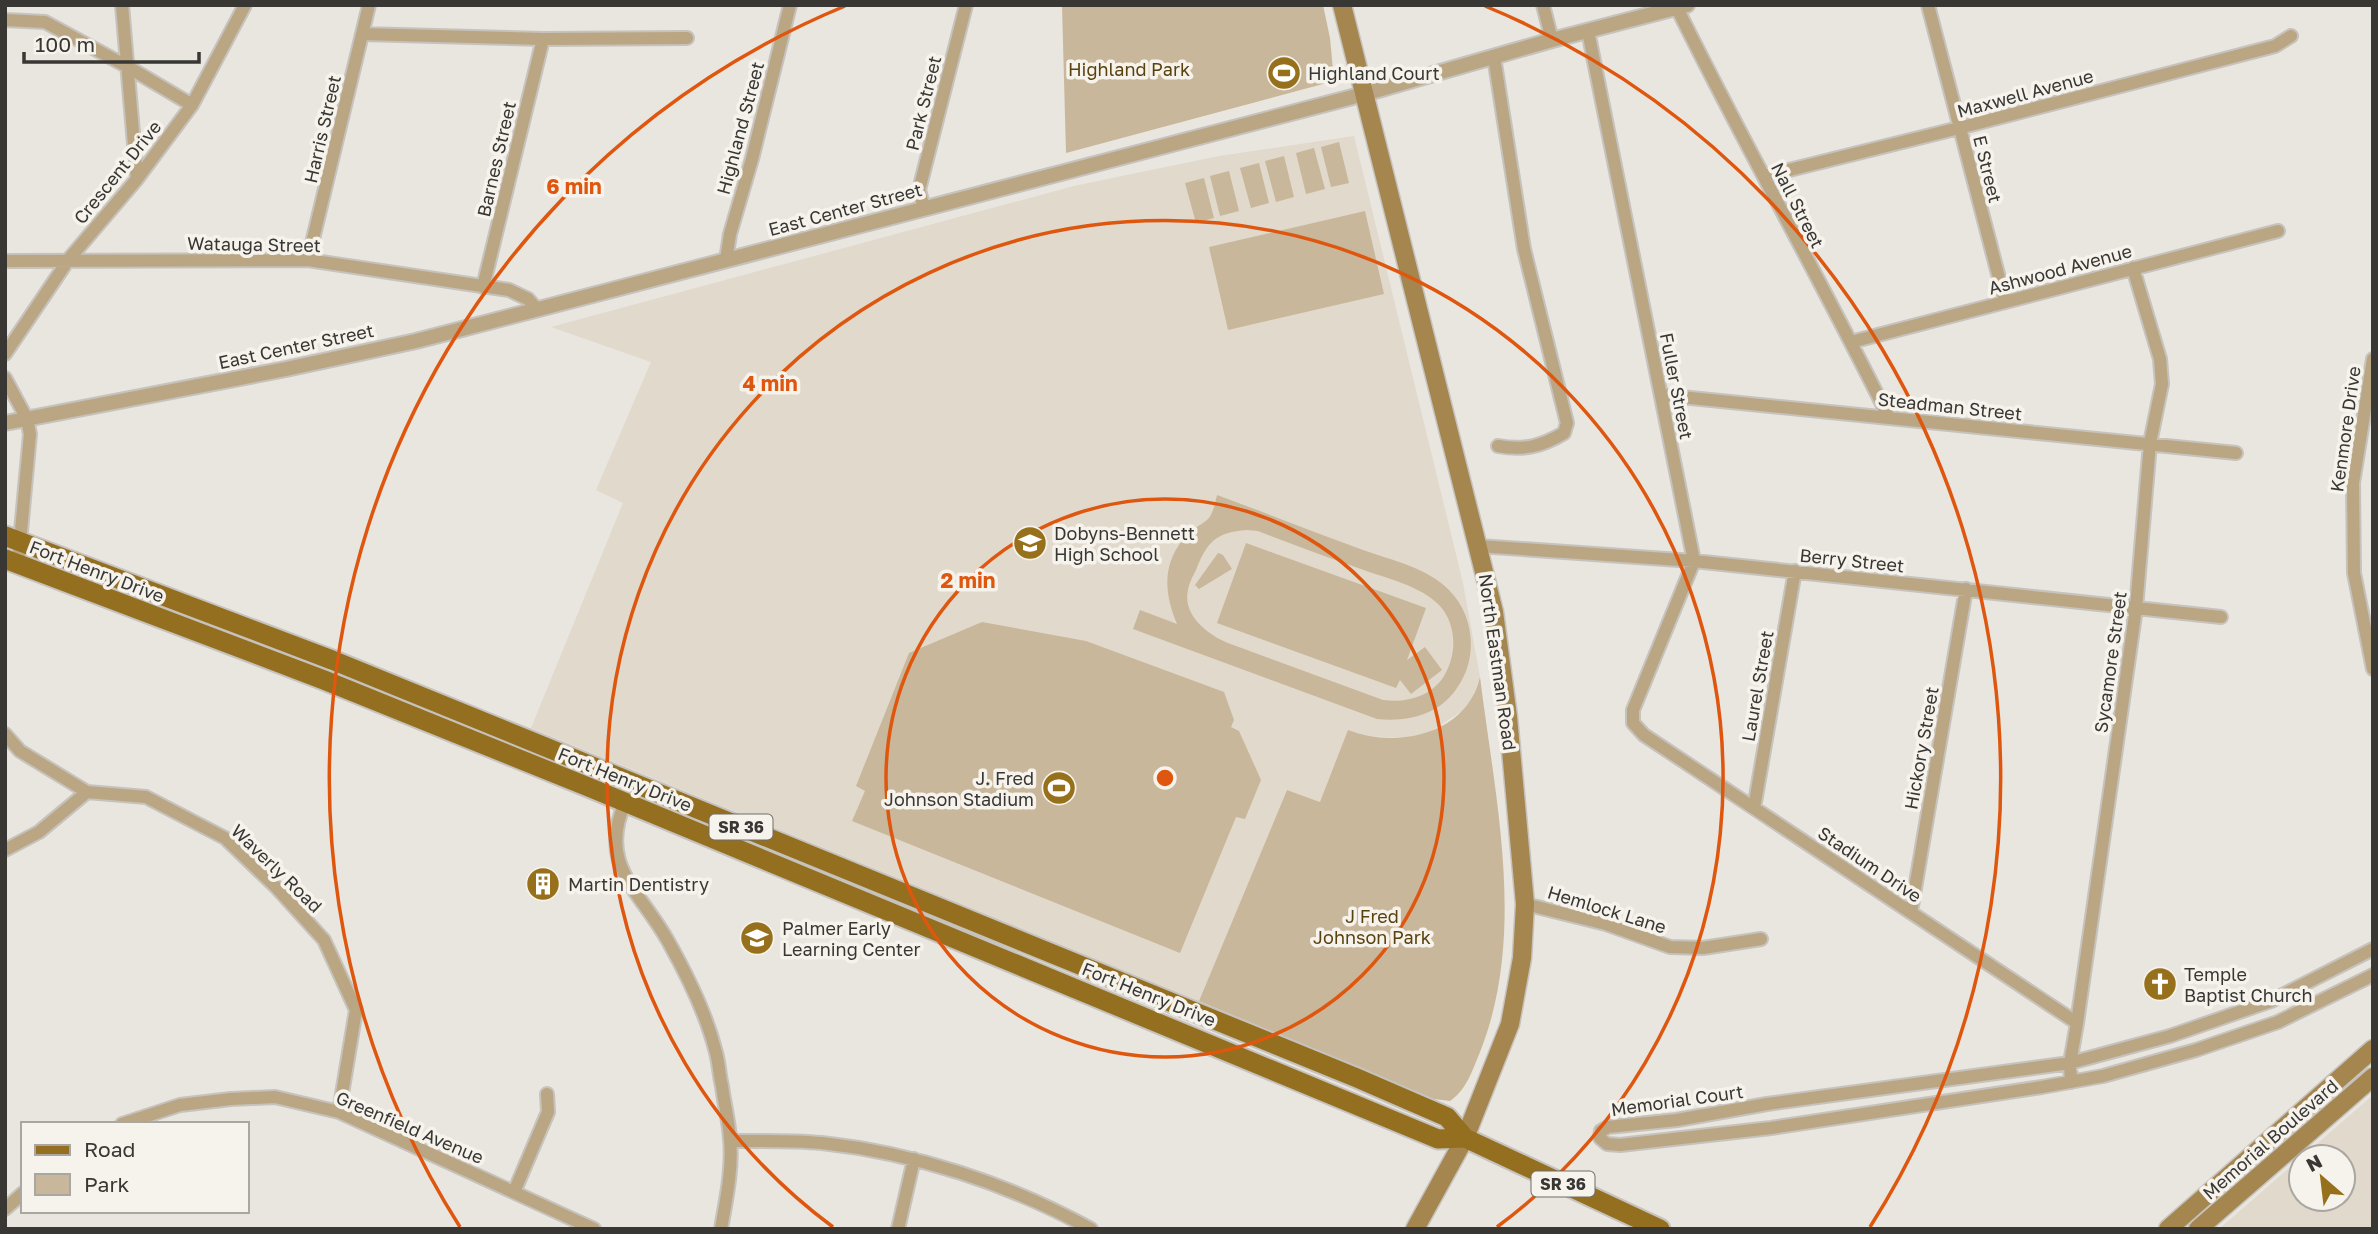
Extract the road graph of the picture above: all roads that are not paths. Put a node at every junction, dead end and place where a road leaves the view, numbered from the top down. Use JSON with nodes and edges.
{"nodes":[{"id":1,"x":122,"y":5,"type":"edge"},
{"id":2,"x":245,"y":5,"type":"edge"},
{"id":3,"x":369,"y":5,"type":"edge"},
{"id":4,"x":790,"y":5,"type":"edge"},
{"id":5,"x":966,"y":5,"type":"edge"},
{"id":6,"x":1342,"y":5,"type":"edge"},
{"id":7,"x":1543,"y":5,"type":"edge"},
{"id":8,"x":1928,"y":5,"type":"edge"},
{"id":9,"x":1682,"y":7,"type":"edge"},
{"id":10,"x":5,"y":20,"type":"edge"},
{"id":11,"x":1588,"y":31,"type":"junction"},
{"id":12,"x":362,"y":34,"type":"junction"},
{"id":13,"x":2291,"y":36,"type":"dead end"},
{"id":14,"x":687,"y":38,"type":"dead end"},
{"id":15,"x":543,"y":39,"type":"junction"},
{"id":16,"x":1552,"y":40,"type":"junction"},
{"id":17,"x":1494,"y":57,"type":"junction"},
{"id":18,"x":128,"y":67,"type":"junction"},
{"id":19,"x":1364,"y":94,"type":"junction"},
{"id":20,"x":192,"y":106,"type":"junction"},
{"id":21,"x":1959,"y":128,"type":"junction"},
{"id":22,"x":1765,"y":176,"type":"junction"},
{"id":23,"x":137,"y":179,"type":"junction"},
{"id":24,"x":924,"y":208,"type":"junction"},
{"id":25,"x":2278,"y":231,"type":"dead end"},
{"id":26,"x":69,"y":259,"type":"junction"},
{"id":27,"x":308,"y":260,"type":"junction"},
{"id":28,"x":726,"y":260,"type":"junction"},
{"id":29,"x":5,"y":261,"type":"edge"},
{"id":30,"x":2133,"y":268,"type":"junction"},
{"id":31,"x":484,"y":287,"type":"junction"},
{"id":32,"x":2005,"y":301,"type":"junction"},
{"id":33,"x":536,"y":308,"type":"junction"},
{"id":34,"x":1851,"y":342,"type":"junction"},
{"id":35,"x":5,"y":354,"type":"edge"},
{"id":36,"x":2373,"y":359,"type":"edge"},
{"id":37,"x":5,"y":378,"type":"edge"},
{"id":38,"x":1661,"y":395,"type":"junction"},
{"id":39,"x":27,"y":418,"type":"junction"},
{"id":40,"x":1889,"y":418,"type":"junction"},
{"id":41,"x":5,"y":423,"type":"edge"},
{"id":42,"x":2150,"y":443,"type":"junction"},
{"id":43,"x":1498,"y":446,"type":"dead end"},
{"id":44,"x":2236,"y":453,"type":"dead end"},
{"id":45,"x":13,"y":539,"type":"edge"},
{"id":46,"x":1479,"y":545,"type":"junction"},
{"id":47,"x":12,"y":561,"type":"edge"},
{"id":48,"x":1694,"y":561,"type":"junction"},
{"id":49,"x":1795,"y":571,"type":"junction"},
{"id":50,"x":1966,"y":589,"type":"junction"},
{"id":51,"x":2136,"y":608,"type":"junction"},
{"id":52,"x":2221,"y":617,"type":"dead end"},
{"id":53,"x":2373,"y":669,"type":"edge"},
{"id":54,"x":5,"y":734,"type":"edge"},
{"id":55,"x":87,"y":792,"type":"junction"},
{"id":56,"x":625,"y":803,"type":"junction"},
{"id":57,"x":1754,"y":807,"type":"junction"},
{"id":58,"x":5,"y":850,"type":"edge"},
{"id":59,"x":1525,"y":904,"type":"junction"},
{"id":60,"x":1912,"y":912,"type":"junction"},
{"id":61,"x":1761,"y":939,"type":"dead end"},
{"id":62,"x":2373,"y":949,"type":"edge"},
{"id":63,"x":2373,"y":975,"type":"edge"},
{"id":64,"x":2271,"y":1001,"type":"junction"},
{"id":65,"x":2278,"y":1022,"type":"junction"},
{"id":66,"x":2077,"y":1023,"type":"junction"},
{"id":67,"x":2373,"y":1049,"type":"edge"},
{"id":68,"x":2070,"y":1063,"type":"junction"},
{"id":69,"x":2373,"y":1077,"type":"edge"},
{"id":70,"x":2071,"y":1082,"type":"junction"},
{"id":71,"x":547,"y":1094,"type":"dead end"},
{"id":72,"x":1767,"y":1104,"type":"junction"},
{"id":73,"x":339,"y":1112,"type":"junction"},
{"id":74,"x":128,"y":1122,"type":"edge"},
{"id":75,"x":1771,"y":1128,"type":"junction"},
{"id":76,"x":1465,"y":1139,"type":"junction"},
{"id":77,"x":731,"y":1141,"type":"junction"},
{"id":78,"x":914,"y":1159,"type":"junction"},
{"id":79,"x":514,"y":1192,"type":"junction"},
{"id":80,"x":21,"y":1195,"type":"edge"},
{"id":81,"x":5,"y":1209,"type":"edge"},
{"id":82,"x":594,"y":1229,"type":"edge"},
{"id":83,"x":721,"y":1229,"type":"edge"},
{"id":84,"x":898,"y":1229,"type":"edge"},
{"id":85,"x":1091,"y":1229,"type":"edge"},
{"id":86,"x":1415,"y":1229,"type":"edge"},
{"id":87,"x":1660,"y":1229,"type":"edge"},
{"id":88,"x":2168,"y":1229,"type":"edge"},
{"id":89,"x":2198,"y":1229,"type":"edge"}],
"edges":[{"from":1,"to":18,"type":"street"},
{"from":2,"to":20,"type":"street","name":"Crescent Drive"},
{"from":3,"to":12,"type":"street","name":"Harris Street"},
{"from":4,"to":28,"type":"street","name":"Highland Street"},
{"from":5,"to":24,"type":"street","name":"Park Street"},
{"from":6,"to":19,"type":"main road","name":"North Eastman Road"},
{"from":7,"to":16,"type":"street"},
{"from":8,"to":21,"type":"street","name":"E Street"},
{"from":9,"to":11,"type":"street","name":"East Center Street"},
{"from":9,"to":22,"type":"street","name":"Nall Street"},
{"from":10,"to":18,"type":"street"},
{"from":11,"to":16,"type":"street","name":"East Center Street"},
{"from":11,"to":38,"type":"street","name":"Fuller Street"},
{"from":12,"to":15,"type":"street"},
{"from":12,"to":27,"type":"street","name":"Harris Street"},
{"from":13,"to":21,"type":"street","name":"Maxwell Avenue"},
{"from":14,"to":15,"type":"street"},
{"from":15,"to":31,"type":"street","name":"Barnes Street"},
{"from":16,"to":17,"type":"street","name":"East Center Street"},
{"from":17,"to":19,"type":"street","name":"East Center Street"},
{"from":17,"to":43,"type":"street"},
{"from":18,"to":20,"type":"street"},
{"from":18,"to":23,"type":"street"},
{"from":19,"to":24,"type":"street","name":"East Center Street"},
{"from":19,"to":46,"type":"main road","name":"North Eastman Road"},
{"from":20,"to":23,"type":"street","name":"Crescent Drive"},
{"from":21,"to":22,"type":"street","name":"Maxwell Avenue"},
{"from":21,"to":32,"type":"street","name":"E Street"},
{"from":22,"to":34,"type":"street","name":"Nall Street"},
{"from":23,"to":26,"type":"street","name":"Crescent Drive"},
{"from":24,"to":28,"type":"street","name":"East Center Street"},
{"from":25,"to":30,"type":"street","name":"Ashwood Avenue"},
{"from":26,"to":27,"type":"street","name":"Watauga Street"},
{"from":26,"to":29,"type":"street","name":"Watauga Street"},
{"from":26,"to":35,"type":"street","name":"Crescent Drive"},
{"from":27,"to":31,"type":"street","name":"Watauga Street"},
{"from":28,"to":33,"type":"street","name":"East Center Street"},
{"from":30,"to":32,"type":"street","name":"Ashwood Avenue"},
{"from":30,"to":42,"type":"street","name":"Sycamore Street"},
{"from":31,"to":33,"type":"street","name":"Watauga Street"},
{"from":32,"to":34,"type":"street","name":"Ashwood Avenue"},
{"from":33,"to":39,"type":"street","name":"East Center Street"},
{"from":34,"to":40,"type":"street","name":"Nall Street"},
{"from":36,"to":53,"type":"street","name":"Kenmore Drive"},
{"from":37,"to":39,"type":"street"},
{"from":38,"to":40,"type":"street","name":"Steadman Street"},
{"from":38,"to":48,"type":"street","name":"Fuller Street"},
{"from":39,"to":41,"type":"street","name":"East Center Street"},
{"from":39,"to":45,"type":"street"},
{"from":40,"to":42,"type":"street","name":"Steadman Street"},
{"from":42,"to":44,"type":"street","name":"Steadman Street"},
{"from":42,"to":51,"type":"street","name":"Sycamore Street"},
{"from":45,"to":47,"type":"street"},
{"from":45,"to":76,"type":"main road","name":"Fort Henry Drive","number":"SR 36"},
{"from":46,"to":48,"type":"street","name":"Berry Street"},
{"from":46,"to":59,"type":"main road","name":"North Eastman Road"},
{"from":47,"to":56,"type":"main road","name":"Fort Henry Drive","number":"SR 36"},
{"from":48,"to":49,"type":"street","name":"Berry Street"},
{"from":48,"to":57,"type":"street","name":"Stadium Drive"},
{"from":49,"to":50,"type":"street","name":"Berry Street"},
{"from":49,"to":57,"type":"street","name":"Laurel Street"},
{"from":50,"to":51,"type":"street","name":"Berry Street"},
{"from":50,"to":60,"type":"street","name":"Hickory Street"},
{"from":51,"to":52,"type":"street","name":"Berry Street"},
{"from":51,"to":66,"type":"street","name":"Sycamore Street"},
{"from":54,"to":55,"type":"street","name":"Waverly Road"},
{"from":55,"to":58,"type":"street"},
{"from":55,"to":73,"type":"street","name":"Waverly Road"},
{"from":56,"to":76,"type":"main road","name":"Fort Henry Drive","number":"SR 36"},
{"from":56,"to":77,"type":"street"},
{"from":57,"to":60,"type":"street","name":"Stadium Drive"},
{"from":59,"to":61,"type":"street","name":"Hemlock Lane"},
{"from":59,"to":76,"type":"main road","name":"North Eastman Road"},
{"from":60,"to":66,"type":"street","name":"Stadium Drive"},
{"from":62,"to":64,"type":"street","name":"Memorial Court"},
{"from":63,"to":65,"type":"street","name":"Memorial Court"},
{"from":64,"to":65,"type":"street"},
{"from":64,"to":68,"type":"street","name":"Memorial Court"},
{"from":65,"to":70,"type":"street","name":"Memorial Court"},
{"from":66,"to":68,"type":"street","name":"Sycamore Street"},
{"from":67,"to":88,"type":"main road","name":"Memorial Boulevard"},
{"from":68,"to":70,"type":"street","name":"Sycamore Street"},
{"from":68,"to":72,"type":"street","name":"Memorial Court"},
{"from":69,"to":89,"type":"main road","name":"Memorial Boulevard"},
{"from":70,"to":75,"type":"street","name":"Memorial Court"},
{"from":71,"to":79,"type":"street"},
{"from":72,"to":75,"type":"street"},
{"from":72,"to":75,"type":"street","name":"Memorial Court"},
{"from":73,"to":74,"type":"street","name":"Greenfield Avenue"},
{"from":73,"to":79,"type":"street","name":"Greenfield Avenue"},
{"from":76,"to":86,"type":"main road","name":"North Eastman Road"},
{"from":76,"to":87,"type":"main road","name":"Fort Henry Drive","number":"SR 36"},
{"from":77,"to":78,"type":"street"},
{"from":77,"to":83,"type":"street"},
{"from":78,"to":84,"type":"street"},
{"from":78,"to":85,"type":"street"},
{"from":79,"to":82,"type":"street","name":"Greenfield Avenue"},
{"from":80,"to":81,"type":"street"}]}
